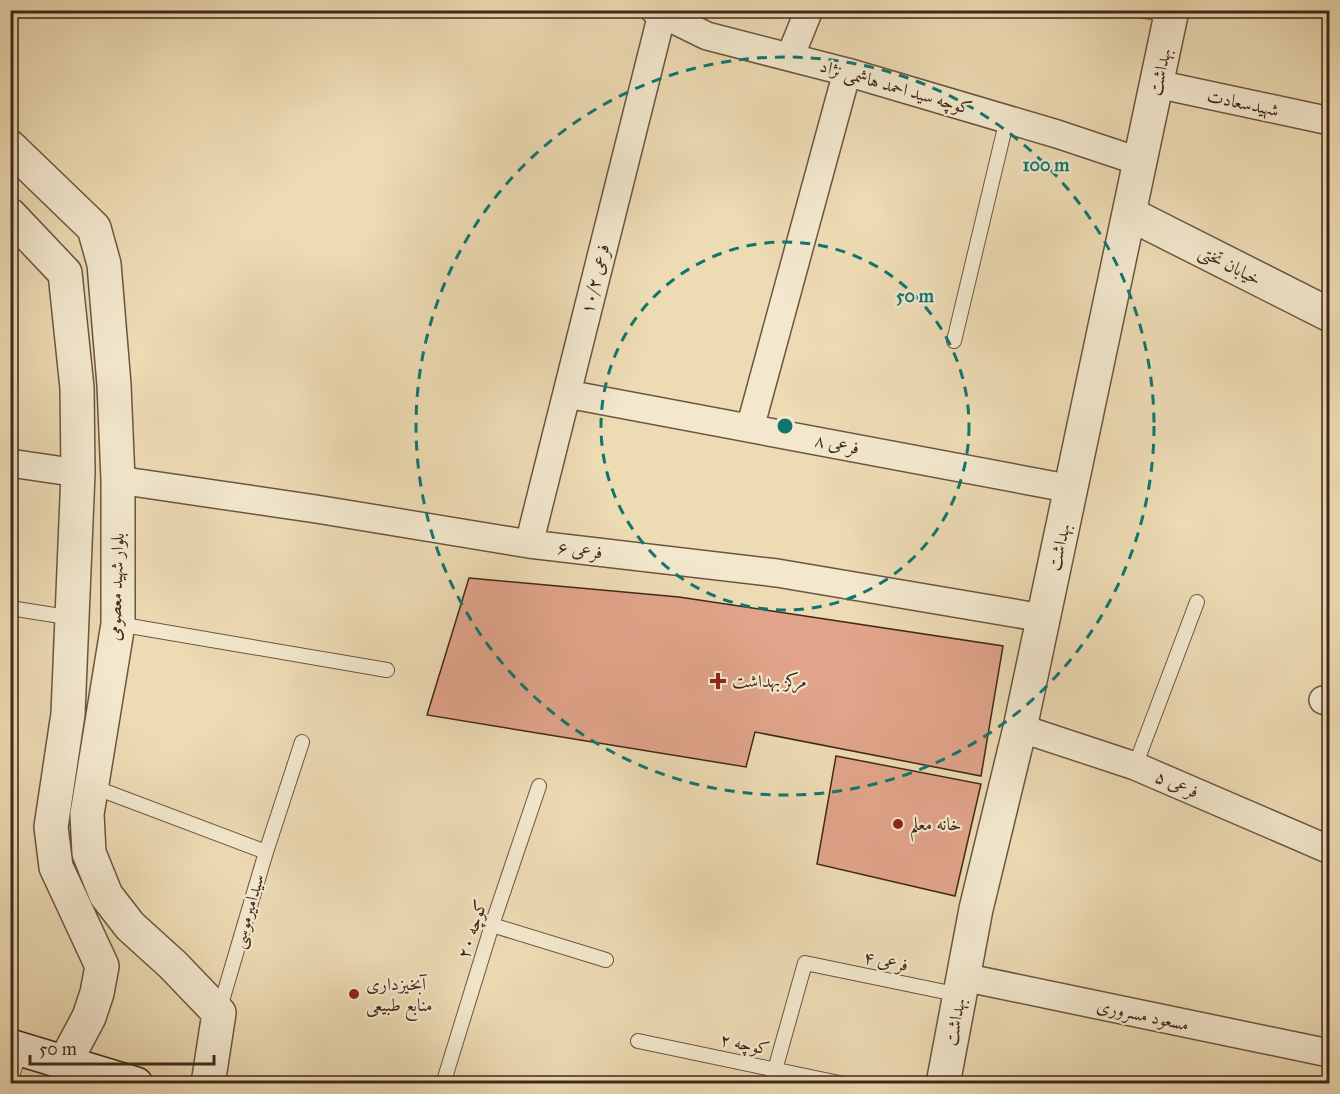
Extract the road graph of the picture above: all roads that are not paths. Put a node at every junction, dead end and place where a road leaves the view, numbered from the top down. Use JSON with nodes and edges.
{"nodes":[{"id":1,"x":809,"y":10,"type":"edge"},
{"id":2,"x":1139,"y":10,"type":"edge"},
{"id":3,"x":658,"y":12,"type":"edge"},
{"id":4,"x":1172,"y":13,"type":"edge"},
{"id":5,"x":790,"y":57,"type":"junction"},
{"id":6,"x":847,"y":72,"type":"junction"},
{"id":7,"x":1157,"y":84,"type":"junction"},
{"id":8,"x":1007,"y":119,"type":"junction"},
{"id":9,"x":1329,"y":121,"type":"edge"},
{"id":10,"x":10,"y":147,"type":"edge"},
{"id":11,"x":1141,"y":162,"type":"junction"},
{"id":12,"x":1130,"y":214,"type":"junction"},
{"id":13,"x":10,"y":215,"type":"edge"},
{"id":14,"x":104,"y":264,"type":"junction"},
{"id":15,"x":65,"y":273,"type":"junction"},
{"id":16,"x":1329,"y":315,"type":"edge"},
{"id":17,"x":954,"y":342,"type":"dead end"},
{"id":18,"x":567,"y":394,"type":"junction"},
{"id":19,"x":750,"y":428,"type":"junction"},
{"id":20,"x":10,"y":463,"type":"edge"},
{"id":21,"x":78,"y":473,"type":"junction"},
{"id":22,"x":118,"y":480,"type":"junction"},
{"id":23,"x":1072,"y":489,"type":"junction"},
{"id":24,"x":529,"y":544,"type":"junction"},
{"id":25,"x":1197,"y":602,"type":"dead end"},
{"id":26,"x":10,"y":608,"type":"edge"},
{"id":27,"x":73,"y":618,"type":"junction"},
{"id":28,"x":1043,"y":618,"type":"junction"},
{"id":29,"x":118,"y":624,"type":"junction"},
{"id":30,"x":387,"y":670,"type":"dead end"},
{"id":31,"x":1020,"y":728,"type":"junction"},
{"id":32,"x":302,"y":742,"type":"dead end"},
{"id":33,"x":1134,"y":766,"type":"junction"},
{"id":34,"x":90,"y":786,"type":"junction"},
{"id":35,"x":539,"y":786,"type":"dead end"},
{"id":36,"x":1329,"y":850,"type":"edge"},
{"id":37,"x":266,"y":852,"type":"junction"},
{"id":38,"x":492,"y":925,"type":"junction"},
{"id":39,"x":606,"y":960,"type":"dead end"},
{"id":40,"x":961,"y":986,"type":"junction"},
{"id":41,"x":219,"y":1012,"type":"junction"},
{"id":42,"x":638,"y":1041,"type":"dead end"},
{"id":43,"x":16,"y":1048,"type":"edge"},
{"id":44,"x":1324,"y":1052,"type":"dead end"},
{"id":45,"x":65,"y":1062,"type":"junction"},
{"id":46,"x":775,"y":1069,"type":"junction"},
{"id":47,"x":10,"y":1082,"type":"edge"},
{"id":48,"x":136,"y":1083,"type":"edge"},
{"id":49,"x":208,"y":1083,"type":"edge"},
{"id":50,"x":443,"y":1083,"type":"edge"},
{"id":51,"x":771,"y":1083,"type":"edge"},
{"id":52,"x":844,"y":1083,"type":"edge"},
{"id":53,"x":943,"y":1083,"type":"edge"}],
"edges":[{"from":1,"to":5,"type":"street"},
{"from":2,"to":4,"type":"lane"},
{"from":3,"to":5,"type":"street","name":"کوچه سید احمد هاشمی نژاد"},
{"from":3,"to":18,"type":"street","name":"فرعی ۱۰/۲"},
{"from":4,"to":7,"type":"street","name":"بهداشت"},
{"from":5,"to":6,"type":"street","name":"کوچه سید احمد هاشمی نژاد"},
{"from":6,"to":8,"type":"street","name":"کوچه سید احمد هاشمی نژاد"},
{"from":6,"to":19,"type":"street"},
{"from":7,"to":9,"type":"street","name":"شهیدسعادت"},
{"from":7,"to":11,"type":"street","name":"بهداشت"},
{"from":8,"to":11,"type":"street","name":"کوچه سید احمد هاشمی نژاد"},
{"from":8,"to":17,"type":"lane"},
{"from":10,"to":14,"type":"street","name":"بلوار شهید معصومی"},
{"from":11,"to":12,"type":"street","name":"بهداشت"},
{"from":12,"to":16,"type":"street","name":"خیابان تختی"},
{"from":12,"to":23,"type":"street","name":"بهداشت"},
{"from":13,"to":15,"type":"street"},
{"from":14,"to":15,"type":"street"},
{"from":14,"to":22,"type":"street","name":"بلوار شهید معصومی"},
{"from":15,"to":21,"type":"street"},
{"from":18,"to":19,"type":"street","name":"فرعی ۸"},
{"from":18,"to":24,"type":"street","name":"فرعی ۱۰/۲"},
{"from":19,"to":23,"type":"street","name":"فرعی ۸"},
{"from":20,"to":21,"type":"street"},
{"from":21,"to":27,"type":"street"},
{"from":22,"to":24,"type":"street","name":"فرعی ۶"},
{"from":22,"to":29,"type":"street","name":"بلوار شهید معصومی"},
{"from":23,"to":28,"type":"street","name":"بهداشت"},
{"from":24,"to":28,"type":"street","name":"فرعی ۶"},
{"from":25,"to":33,"type":"lane"},
{"from":26,"to":27,"type":"lane"},
{"from":27,"to":29,"type":"street"},
{"from":27,"to":45,"type":"street"},
{"from":28,"to":31,"type":"street","name":"بهداشت"},
{"from":29,"to":30,"type":"lane"},
{"from":29,"to":34,"type":"street","name":"بلوار شهید معصومی"},
{"from":31,"to":33,"type":"street","name":"فرعی ۵"},
{"from":31,"to":40,"type":"street","name":"بهداشت"},
{"from":32,"to":37,"type":"lane","name":"سیدامیرموسی"},
{"from":33,"to":36,"type":"street","name":"فرعی ۵"},
{"from":34,"to":37,"type":"lane"},
{"from":34,"to":41,"type":"street","name":"بلوار شهید معصومی"},
{"from":35,"to":38,"type":"lane","name":"کوچه ۲۰"},
{"from":37,"to":41,"type":"lane","name":"سیدامیرموسی"},
{"from":38,"to":39,"type":"lane"},
{"from":38,"to":50,"type":"lane","name":"کوچه ۲۰"},
{"from":40,"to":44,"type":"street","name":"مسعود مسروری"},
{"from":40,"to":46,"type":"lane","name":"فرعی ۴"},
{"from":40,"to":53,"type":"street","name":"بهداشت"},
{"from":41,"to":49,"type":"street","name":"سیدامیرموسی"},
{"from":42,"to":46,"type":"lane","name":"کوچه ۲"},
{"from":43,"to":45,"type":"street"},
{"from":43,"to":47,"type":"lane"},
{"from":45,"to":48,"type":"street"},
{"from":46,"to":51,"type":"lane"},
{"from":46,"to":52,"type":"lane","name":"کوچه ۲"}]}
